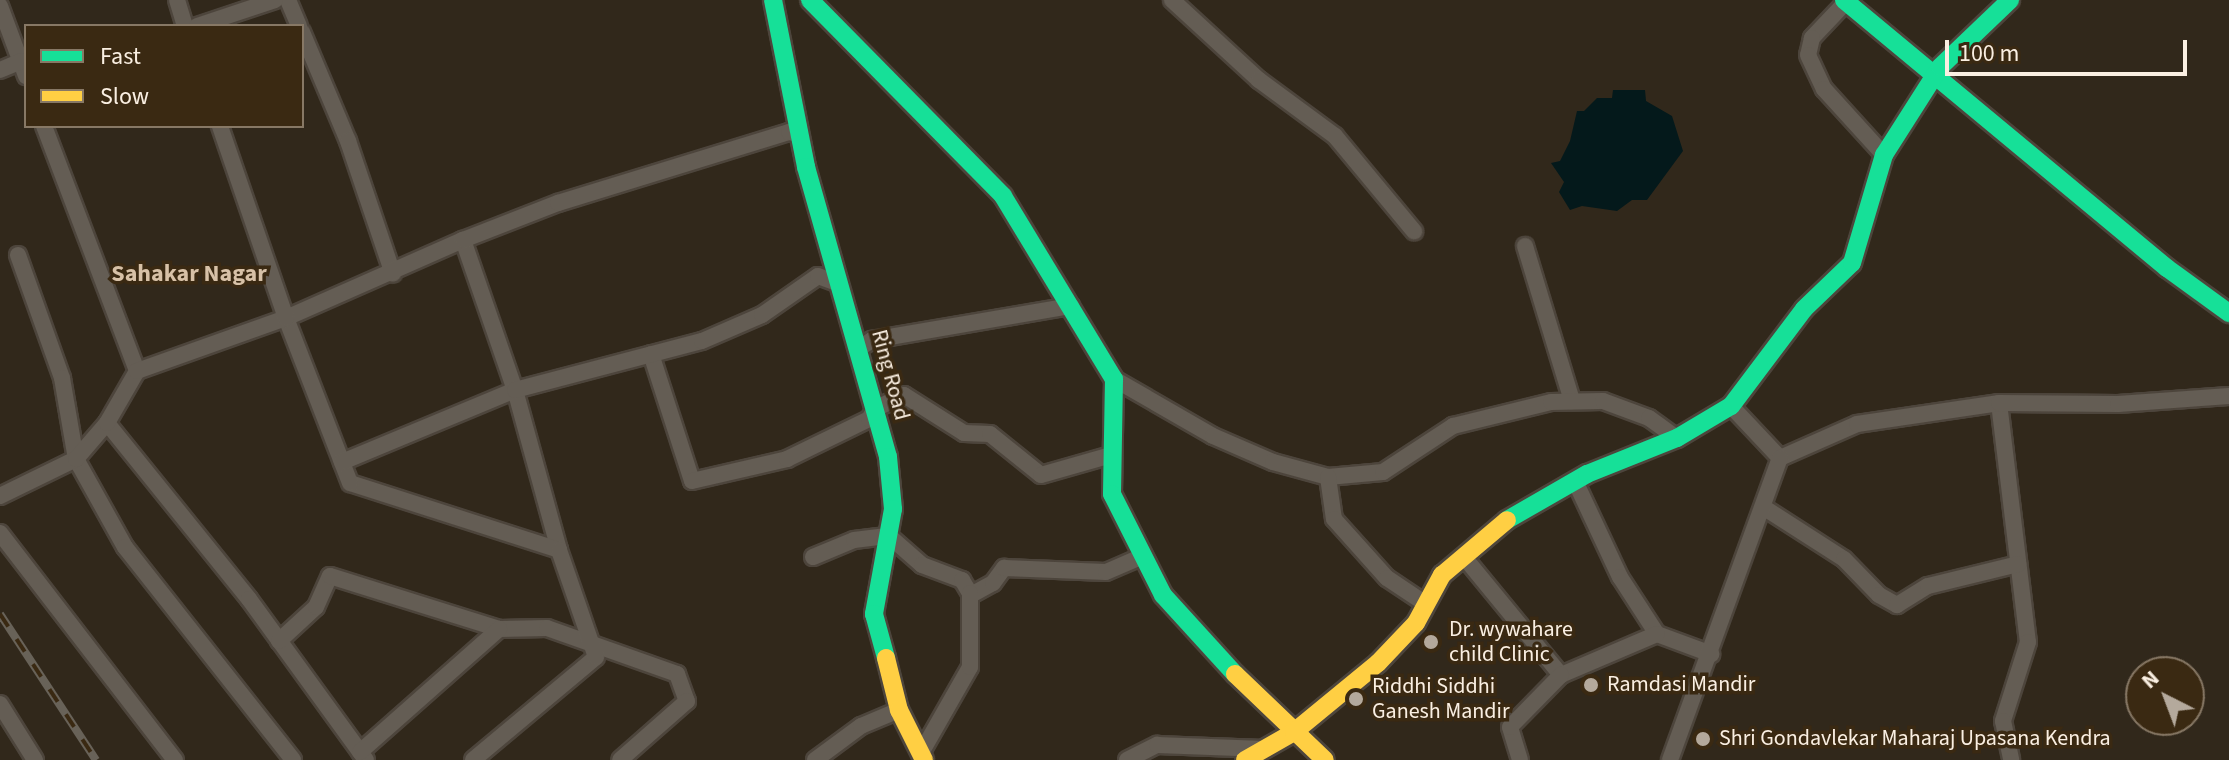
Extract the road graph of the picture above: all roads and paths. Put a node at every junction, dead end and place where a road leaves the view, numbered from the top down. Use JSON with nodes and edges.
{"nodes":[{"id":1,"x":177,"y":0,"type":"edge"},
{"id":2,"x":275,"y":0,"type":"edge"},
{"id":3,"x":288,"y":0,"type":"edge"},
{"id":4,"x":773,"y":0,"type":"edge"},
{"id":5,"x":810,"y":0,"type":"edge"},
{"id":6,"x":1172,"y":0,"type":"edge"},
{"id":7,"x":2010,"y":0,"type":"edge"},
{"id":8,"x":1845,"y":1,"type":"edge"},
{"id":9,"x":0,"y":6,"type":"edge"},
{"id":10,"x":184,"y":24,"type":"edge"},
{"id":11,"x":203,"y":24,"type":"edge"},
{"id":12,"x":298,"y":24,"type":"edge"},
{"id":13,"x":304,"y":37,"type":"edge"},
{"id":14,"x":23,"y":68,"type":"edge"},
{"id":15,"x":0,"y":70,"type":"edge"},
{"id":16,"x":1935,"y":75,"type":"junction"},
{"id":17,"x":45,"y":128,"type":"edge"},
{"id":18,"x":221,"y":128,"type":"edge"},
{"id":19,"x":798,"y":134,"type":"junction"},
{"id":20,"x":1884,"y":155,"type":"junction"},
{"id":21,"x":1414,"y":231,"type":"dead end"},
{"id":22,"x":463,"y":240,"type":"junction"},
{"id":23,"x":1525,"y":246,"type":"dead end"},
{"id":24,"x":18,"y":255,"type":"dead end"},
{"id":25,"x":393,"y":274,"type":"junction"},
{"id":26,"x":840,"y":284,"type":"junction"},
{"id":27,"x":1071,"y":306,"type":"junction"},
{"id":28,"x":2229,"y":313,"type":"edge"},
{"id":29,"x":286,"y":318,"type":"junction"},
{"id":30,"x":858,"y":349,"type":"junction"},
{"id":31,"x":651,"y":354,"type":"junction"},
{"id":32,"x":137,"y":371,"type":"junction"},
{"id":33,"x":1114,"y":379,"type":"junction"},
{"id":34,"x":515,"y":390,"type":"junction"},
{"id":35,"x":2229,"y":396,"type":"edge"},
{"id":36,"x":1572,"y":401,"type":"junction"},
{"id":37,"x":1999,"y":403,"type":"junction"},
{"id":38,"x":1731,"y":406,"type":"junction"},
{"id":39,"x":875,"y":409,"type":"junction"},
{"id":40,"x":107,"y":423,"type":"junction"},
{"id":41,"x":1677,"y":438,"type":"junction"},
{"id":42,"x":1111,"y":455,"type":"junction"},
{"id":43,"x":1780,"y":458,"type":"junction"},
{"id":44,"x":76,"y":459,"type":"junction"},
{"id":45,"x":342,"y":462,"type":"junction"},
{"id":46,"x":1328,"y":477,"type":"junction"},
{"id":47,"x":1575,"y":481,"type":"junction"},
{"id":48,"x":0,"y":496,"type":"edge"},
{"id":49,"x":1763,"y":507,"type":"junction"},
{"id":50,"x":0,"y":533,"type":"edge"},
{"id":51,"x":889,"y":536,"type":"junction"},
{"id":52,"x":559,"y":550,"type":"junction"},
{"id":53,"x":1143,"y":556,"type":"junction"},
{"id":54,"x":813,"y":557,"type":"dead end"},
{"id":55,"x":1464,"y":557,"type":"junction"},
{"id":56,"x":2018,"y":564,"type":"junction"},
{"id":57,"x":970,"y":593,"type":"junction"},
{"id":58,"x":1426,"y":604,"type":"junction"},
{"id":59,"x":499,"y":629,"type":"junction"},
{"id":60,"x":1657,"y":634,"type":"junction"},
{"id":61,"x":279,"y":641,"type":"junction"},
{"id":62,"x":591,"y":643,"type":"junction"},
{"id":63,"x":1711,"y":654,"type":"junction"},
{"id":64,"x":1561,"y":675,"type":"junction"},
{"id":65,"x":0,"y":704,"type":"edge"},
{"id":66,"x":899,"y":710,"type":"junction"},
{"id":67,"x":1294,"y":732,"type":"junction"},
{"id":68,"x":1264,"y":749,"type":"junction"},
{"id":69,"x":363,"y":756,"type":"edge"},
{"id":70,"x":922,"y":757,"type":"edge"},
{"id":71,"x":477,"y":759,"type":"edge"},
{"id":72,"x":35,"y":760,"type":"edge"},
{"id":73,"x":175,"y":760,"type":"edge"},
{"id":74,"x":293,"y":760,"type":"edge"},
{"id":75,"x":620,"y":760,"type":"edge"},
{"id":76,"x":815,"y":760,"type":"edge"},
{"id":77,"x":1127,"y":760,"type":"edge"},
{"id":78,"x":1245,"y":760,"type":"edge"},
{"id":79,"x":1325,"y":760,"type":"edge"},
{"id":80,"x":1520,"y":760,"type":"edge"},
{"id":81,"x":1670,"y":760,"type":"edge"},
{"id":82,"x":2011,"y":760,"type":"edge"}],
"edges":[{"from":1,"to":10,"type":"street"},
{"from":2,"to":11,"type":"street"},
{"from":3,"to":12,"type":"street"},
{"from":4,"to":19,"type":"street","name":"Ring Road"},
{"from":5,"to":27,"type":"street"},
{"from":6,"to":21,"type":"street"},
{"from":7,"to":16,"type":"street"},
{"from":8,"to":16,"type":"street"},
{"from":8,"to":20,"type":"street"},
{"from":9,"to":14,"type":"street"},
{"from":13,"to":25,"type":"street"},
{"from":14,"to":15,"type":"street"},
{"from":16,"to":20,"type":"street"},
{"from":16,"to":28,"type":"street"},
{"from":17,"to":32,"type":"street"},
{"from":18,"to":29,"type":"street"},
{"from":19,"to":22,"type":"street"},
{"from":19,"to":26,"type":"street","name":"Ring Road"},
{"from":20,"to":38,"type":"street"},
{"from":22,"to":25,"type":"street"},
{"from":22,"to":34,"type":"street"},
{"from":23,"to":36,"type":"street"},
{"from":24,"to":44,"type":"street"},
{"from":25,"to":29,"type":"street"},
{"from":26,"to":30,"type":"street","name":"Ring Road"},
{"from":26,"to":31,"type":"street"},
{"from":27,"to":30,"type":"street"},
{"from":27,"to":33,"type":"street"},
{"from":29,"to":32,"type":"street"},
{"from":29,"to":45,"type":"street"},
{"from":30,"to":39,"type":"street","name":"Ring Road"},
{"from":31,"to":34,"type":"street"},
{"from":31,"to":39,"type":"street"},
{"from":32,"to":40,"type":"street"},
{"from":33,"to":42,"type":"street"},
{"from":33,"to":46,"type":"street"},
{"from":34,"to":45,"type":"street"},
{"from":34,"to":52,"type":"street"},
{"from":35,"to":37,"type":"street"},
{"from":36,"to":41,"type":"street"},
{"from":36,"to":46,"type":"street"},
{"from":37,"to":43,"type":"street"},
{"from":37,"to":56,"type":"street"},
{"from":38,"to":41,"type":"street"},
{"from":38,"to":43,"type":"street"},
{"from":39,"to":42,"type":"street"},
{"from":39,"to":51,"type":"street","name":"Ring Road"},
{"from":40,"to":44,"type":"street"},
{"from":40,"to":61,"type":"street"},
{"from":41,"to":47,"type":"street"},
{"from":42,"to":53,"type":"street"},
{"from":43,"to":49,"type":"street"},
{"from":44,"to":48,"type":"street"},
{"from":44,"to":74,"type":"street"},
{"from":45,"to":52,"type":"street"},
{"from":46,"to":58,"type":"street"},
{"from":47,"to":55,"type":"street"},
{"from":47,"to":60,"type":"street"},
{"from":49,"to":56,"type":"street"},
{"from":49,"to":63,"type":"street"},
{"from":50,"to":73,"type":"street"},
{"from":51,"to":54,"type":"street"},
{"from":51,"to":57,"type":"street"},
{"from":51,"to":66,"type":"street","name":"Ring Road"},
{"from":52,"to":62,"type":"street"},
{"from":53,"to":57,"type":"street"},
{"from":53,"to":67,"type":"street"},
{"from":55,"to":58,"type":"street"},
{"from":55,"to":64,"type":"street"},
{"from":56,"to":82,"type":"street"},
{"from":57,"to":70,"type":"street"},
{"from":58,"to":67,"type":"street"},
{"from":59,"to":61,"type":"street"},
{"from":59,"to":62,"type":"street"},
{"from":59,"to":69,"type":"street"},
{"from":60,"to":63,"type":"street"},
{"from":60,"to":64,"type":"street"},
{"from":61,"to":69,"type":"street"},
{"from":62,"to":71,"type":"street"},
{"from":62,"to":75,"type":"street"},
{"from":63,"to":81,"type":"street"},
{"from":64,"to":80,"type":"street"},
{"from":65,"to":72,"type":"street"},
{"from":66,"to":70,"type":"street","name":"Ring Road"},
{"from":66,"to":76,"type":"street"},
{"from":67,"to":68,"type":"street"},
{"from":67,"to":79,"type":"street"},
{"from":68,"to":77,"type":"street"},
{"from":68,"to":78,"type":"street"}]}
